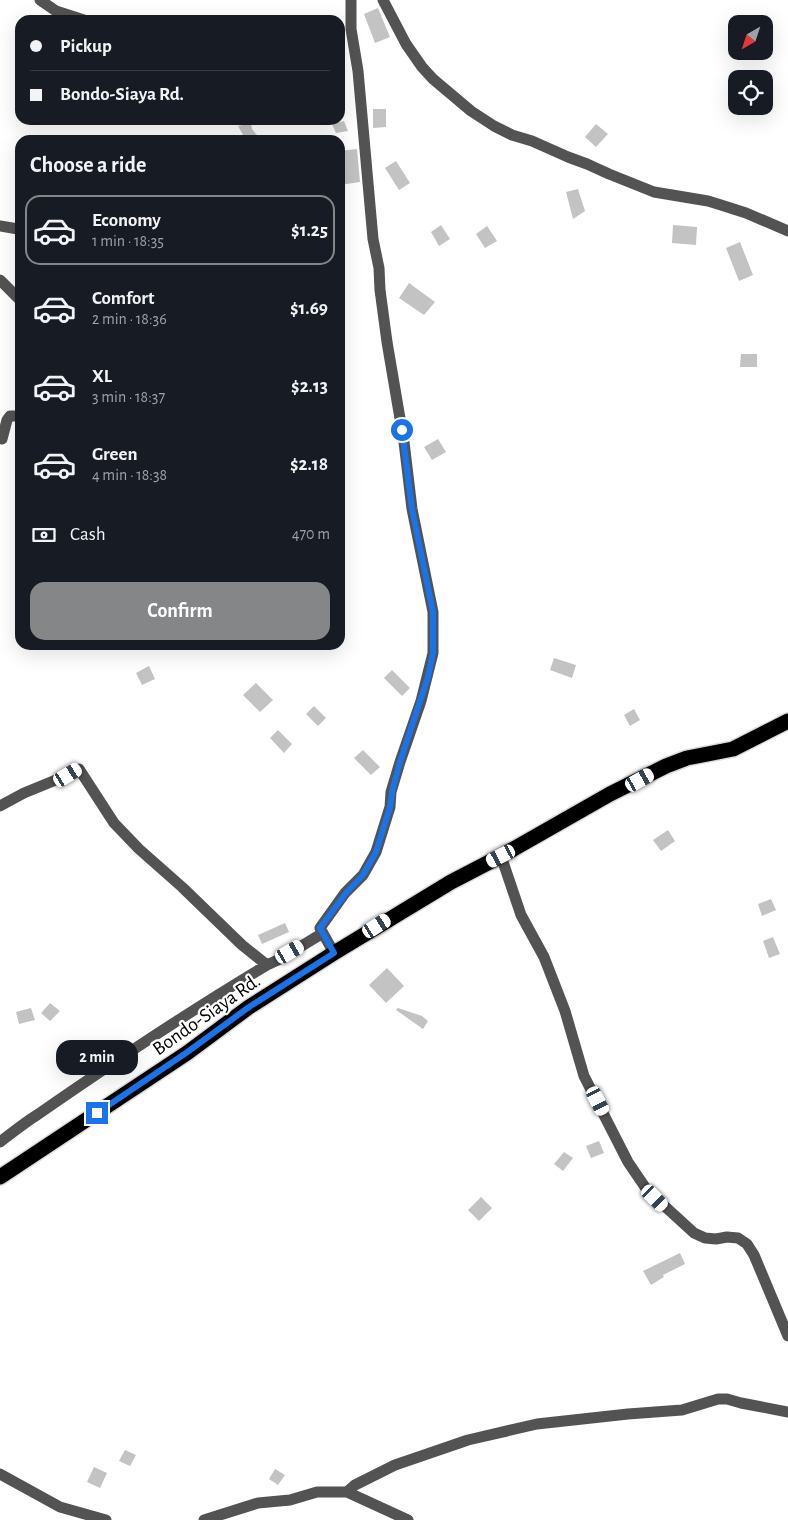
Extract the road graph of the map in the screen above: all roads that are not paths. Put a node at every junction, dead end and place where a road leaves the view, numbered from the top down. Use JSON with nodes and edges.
{"nodes":[{"id":1,"x":40,"y":0,"type":"edge"},
{"id":2,"x":351,"y":0,"type":"edge"},
{"id":3,"x":383,"y":0,"type":"edge"},
{"id":4,"x":68,"y":15,"type":"edge"},
{"id":5,"x":346,"y":29,"type":"edge"},
{"id":6,"x":0,"y":226,"type":"edge"},
{"id":7,"x":15,"y":228,"type":"edge"},
{"id":8,"x":788,"y":231,"type":"edge"},
{"id":9,"x":0,"y":280,"type":"edge"},
{"id":10,"x":15,"y":295,"type":"edge"},
{"id":11,"x":15,"y":416,"type":"edge"},
{"id":12,"x":2,"y":438,"type":"dead end"},
{"id":13,"x":788,"y":721,"type":"edge"},
{"id":14,"x":0,"y":806,"type":"edge"},
{"id":15,"x":501,"y":856,"type":"junction"},
{"id":16,"x":323,"y":933,"type":"junction"},
{"id":17,"x":334,"y":953,"type":"junction"},
{"id":18,"x":266,"y":965,"type":"junction"},
{"id":19,"x":0,"y":1142,"type":"edge"},
{"id":20,"x":0,"y":1178,"type":"edge"},
{"id":21,"x":788,"y":1336,"type":"edge"},
{"id":22,"x":788,"y":1412,"type":"edge"},
{"id":23,"x":0,"y":1474,"type":"edge"},
{"id":24,"x":346,"y":1492,"type":"junction"},
{"id":25,"x":106,"y":1520,"type":"edge"},
{"id":26,"x":204,"y":1520,"type":"edge"},
{"id":27,"x":408,"y":1520,"type":"edge"}],
"edges":[{"from":1,"to":4,"type":"street"},
{"from":2,"to":5,"type":"street"},
{"from":3,"to":8,"type":"street"},
{"from":5,"to":16,"type":"street"},
{"from":6,"to":7,"type":"street"},
{"from":9,"to":10,"type":"street"},
{"from":11,"to":12,"type":"street"},
{"from":13,"to":15,"type":"highway","name":"Bondo-Siaya Rd."},
{"from":14,"to":18,"type":"street"},
{"from":15,"to":17,"type":"highway","name":"Bondo-Siaya Rd."},
{"from":15,"to":21,"type":"street"},
{"from":16,"to":17,"type":"street"},
{"from":16,"to":18,"type":"street"},
{"from":17,"to":20,"type":"highway","name":"Bondo-Siaya Rd."},
{"from":18,"to":19,"type":"street"},
{"from":22,"to":24,"type":"street"},
{"from":23,"to":25,"type":"street"},
{"from":24,"to":26,"type":"street"},
{"from":24,"to":27,"type":"street"}]}
